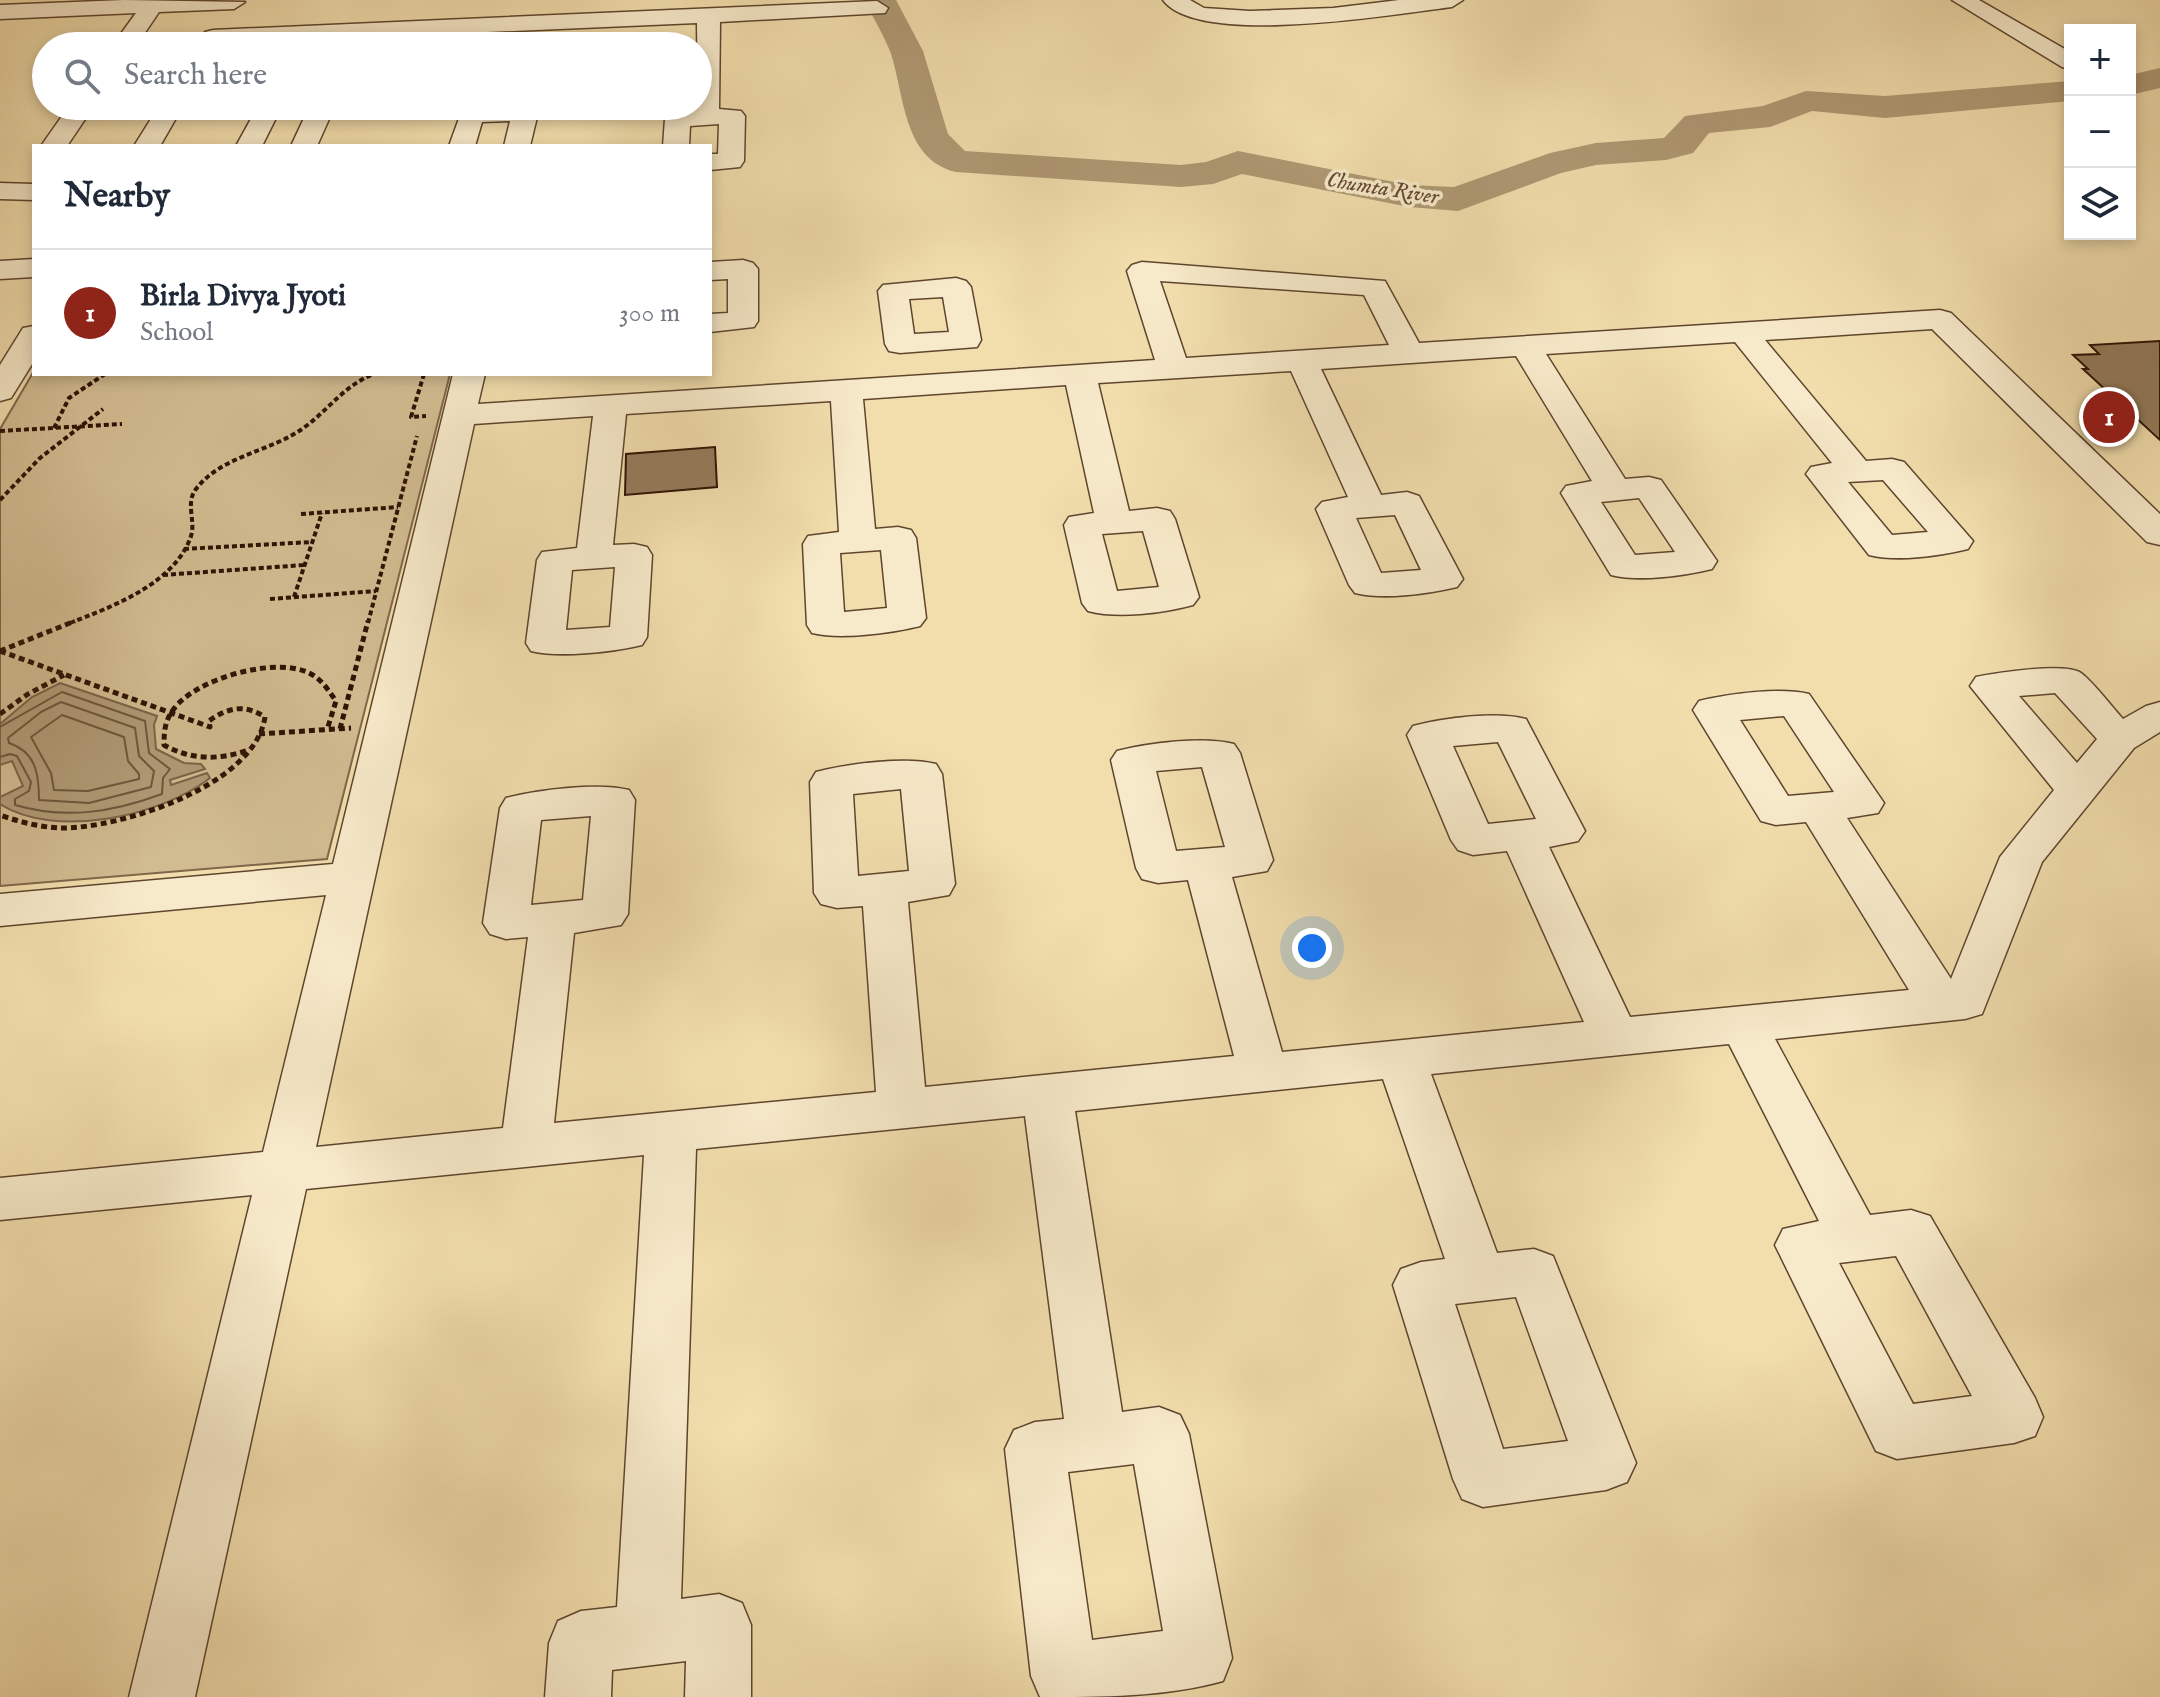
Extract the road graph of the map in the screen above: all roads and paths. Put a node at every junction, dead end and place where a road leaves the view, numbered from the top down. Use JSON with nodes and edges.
{"nodes":[{"id":1,"x":438,"y":0,"type":"edge"},
{"id":2,"x":1174,"y":0,"type":"edge"},
{"id":3,"x":1452,"y":0,"type":"edge"},
{"id":4,"x":1963,"y":0,"type":"edge"},
{"id":5,"x":235,"y":1,"type":"edge"},
{"id":6,"x":57,"y":5,"type":"edge"},
{"id":7,"x":153,"y":5,"type":"junction"},
{"id":8,"x":877,"y":8,"type":"dead end"},
{"id":9,"x":619,"y":10,"type":"edge"},
{"id":10,"x":718,"y":10,"type":"edge"},
{"id":11,"x":0,"y":12,"type":"edge"},
{"id":12,"x":428,"y":28,"type":"junction"},
{"id":13,"x":134,"y":32,"type":"edge"},
{"id":14,"x":216,"y":32,"type":"edge"},
{"id":15,"x":391,"y":32,"type":"edge"},
{"id":16,"x":480,"y":32,"type":"edge"},
{"id":17,"x":531,"y":32,"type":"edge"},
{"id":18,"x":2064,"y":59,"type":"edge"},
{"id":19,"x":712,"y":64,"type":"edge"},
{"id":20,"x":712,"y":117,"type":"edge"},
{"id":21,"x":72,"y":120,"type":"edge"},
{"id":22,"x":163,"y":120,"type":"edge"},
{"id":23,"x":262,"y":120,"type":"edge"},
{"id":24,"x":316,"y":120,"type":"edge"},
{"id":25,"x":470,"y":120,"type":"edge"},
{"id":26,"x":523,"y":120,"type":"edge"},
{"id":27,"x":678,"y":120,"type":"edge"},
{"id":28,"x":55,"y":144,"type":"edge"},
{"id":29,"x":148,"y":144,"type":"edge"},
{"id":30,"x":250,"y":144,"type":"edge"},
{"id":31,"x":305,"y":144,"type":"edge"},
{"id":32,"x":463,"y":144,"type":"edge"},
{"id":33,"x":517,"y":144,"type":"edge"},
{"id":34,"x":676,"y":144,"type":"edge"},
{"id":35,"x":712,"y":162,"type":"edge"},
{"id":36,"x":0,"y":191,"type":"edge"},
{"id":37,"x":32,"y":192,"type":"edge"},
{"id":38,"x":32,"y":268,"type":"edge"},
{"id":39,"x":0,"y":270,"type":"edge"},
{"id":40,"x":712,"y":271,"type":"edge"},
{"id":41,"x":712,"y":323,"type":"edge"},
{"id":42,"x":1743,"y":332,"type":"junction"},
{"id":43,"x":32,"y":340,"type":"edge"},
{"id":44,"x":931,"y":342,"type":"dead end"},
{"id":45,"x":1525,"y":346,"type":"junction"},
{"id":46,"x":1409,"y":354,"type":"junction"},
{"id":47,"x":1302,"y":361,"type":"junction"},
{"id":48,"x":1174,"y":369,"type":"junction"},
{"id":49,"x":1080,"y":375,"type":"junction"},
{"id":50,"x":102,"y":376,"type":"edge"},
{"id":51,"x":370,"y":376,"type":"edge"},
{"id":52,"x":423,"y":376,"type":"edge"},
{"id":53,"x":938,"y":384,"type":"junction"},
{"id":54,"x":707,"y":386,"type":"edge"},
{"id":55,"x":846,"y":390,"type":"junction"},
{"id":56,"x":0,"y":391,"type":"edge"},
{"id":57,"x":450,"y":402,"type":"edge"},
{"id":58,"x":611,"y":405,"type":"junction"},
{"id":59,"x":103,"y":409,"type":"dead end"},
{"id":60,"x":411,"y":417,"type":"dead end"},
{"id":61,"x":122,"y":424,"type":"dead end"},
{"id":62,"x":80,"y":426,"type":"junction"},
{"id":63,"x":54,"y":428,"type":"junction"},
{"id":64,"x":0,"y":431,"type":"edge"},
{"id":65,"x":1857,"y":472,"type":"dead end"},
{"id":66,"x":1615,"y":490,"type":"dead end"},
{"id":67,"x":0,"y":500,"type":"edge"},
{"id":68,"x":1369,"y":506,"type":"dead end"},
{"id":69,"x":398,"y":507,"type":"junction"},
{"id":70,"x":322,"y":513,"type":"junction"},
{"id":71,"x":301,"y":514,"type":"dead end"},
{"id":72,"x":1114,"y":522,"type":"dead end"},
{"id":73,"x":2160,"y":534,"type":"edge"},
{"id":74,"x":858,"y":541,"type":"dead end"},
{"id":75,"x":312,"y":542,"type":"junction"},
{"id":76,"x":184,"y":549,"type":"junction"},
{"id":77,"x":594,"y":558,"type":"dead end"},
{"id":78,"x":304,"y":565,"type":"junction"},
{"id":79,"x":162,"y":575,"type":"junction"},
{"id":80,"x":376,"y":591,"type":"junction"},
{"id":81,"x":294,"y":597,"type":"junction"},
{"id":82,"x":270,"y":599,"type":"dead end"},
{"id":83,"x":0,"y":651,"type":"edge"},
{"id":84,"x":65,"y":675,"type":"junction"},
{"id":85,"x":170,"y":712,"type":"junction"},
{"id":86,"x":0,"y":714,"type":"edge"},
{"id":87,"x":388,"y":725,"type":"junction"},
{"id":88,"x":2140,"y":727,"type":"edge"},
{"id":89,"x":340,"y":729,"type":"junction"},
{"id":90,"x":327,"y":730,"type":"junction"},
{"id":91,"x":259,"y":734,"type":"junction"},
{"id":92,"x":248,"y":750,"type":"junction"},
{"id":93,"x":2077,"y":791,"type":"junction"},
{"id":94,"x":1819,"y":808,"type":"dead end"},
{"id":95,"x":0,"y":815,"type":"edge"},
{"id":96,"x":1522,"y":835,"type":"dead end"},
{"id":97,"x":1206,"y":864,"type":"dead end"},
{"id":98,"x":353,"y":877,"type":"junction"},
{"id":99,"x":884,"y":889,"type":"dead end"},
{"id":100,"x":0,"y":910,"type":"edge"},
{"id":101,"x":553,"y":919,"type":"dead end"},
{"id":102,"x":1942,"y":1004,"type":"junction"},
{"id":103,"x":1743,"y":1024,"type":"junction"},
{"id":104,"x":1615,"y":1037,"type":"junction"},
{"id":105,"x":1400,"y":1058,"type":"junction"},
{"id":106,"x":1263,"y":1072,"type":"junction"},
{"id":107,"x":1047,"y":1094,"type":"junction"},
{"id":108,"x":902,"y":1108,"type":"junction"},
{"id":109,"x":671,"y":1132,"type":"junction"},
{"id":110,"x":526,"y":1146,"type":"junction"},
{"id":111,"x":284,"y":1171,"type":"junction"},
{"id":112,"x":0,"y":1199,"type":"edge"},
{"id":113,"x":1855,"y":1239,"type":"dead end"},
{"id":114,"x":1479,"y":1278,"type":"dead end"},
{"id":115,"x":1097,"y":1442,"type":"dead end"},
{"id":116,"x":648,"y":1634,"type":"junction"},
{"id":117,"x":162,"y":1697,"type":"edge"},
{"id":118,"x":578,"y":1697,"type":"edge"},
{"id":119,"x":718,"y":1697,"type":"edge"}],
"edges":[{"from":1,"to":12,"type":"street"},
{"from":2,"to":3,"type":"street"},
{"from":4,"to":18,"type":"street"},
{"from":5,"to":7,"type":"street"},
{"from":5,"to":14,"type":"street"},
{"from":6,"to":7,"type":"street"},
{"from":6,"to":11,"type":"street"},
{"from":7,"to":13,"type":"street"},
{"from":8,"to":10,"type":"street"},
{"from":9,"to":10,"type":"street"},
{"from":9,"to":17,"type":"street"},
{"from":10,"to":19,"type":"street"},
{"from":12,"to":15,"type":"street"},
{"from":12,"to":16,"type":"street"},
{"from":20,"to":35,"type":"street"},
{"from":21,"to":28,"type":"street"},
{"from":22,"to":29,"type":"street"},
{"from":23,"to":30,"type":"street"},
{"from":24,"to":31,"type":"street"},
{"from":25,"to":32,"type":"street"},
{"from":26,"to":33,"type":"street"},
{"from":27,"to":34,"type":"street"},
{"from":36,"to":37,"type":"street"},
{"from":38,"to":39,"type":"street"},
{"from":40,"to":41,"type":"street"},
{"from":42,"to":45,"type":"street"},
{"from":42,"to":65,"type":"street"},
{"from":42,"to":73,"type":"street"},
{"from":43,"to":56,"type":"street"},
{"from":44,"to":53,"type":"street"},
{"from":45,"to":46,"type":"street"},
{"from":45,"to":66,"type":"street"},
{"from":46,"to":47,"type":"street"},
{"from":46,"to":48,"type":"street"},
{"from":47,"to":48,"type":"street"},
{"from":47,"to":68,"type":"street"},
{"from":48,"to":49,"type":"street"},
{"from":49,"to":53,"type":"street"},
{"from":49,"to":72,"type":"street"},
{"from":50,"to":63,"type":"path"},
{"from":51,"to":76,"type":"path"},
{"from":52,"to":60,"type":"path"},
{"from":53,"to":55,"type":"street"},
{"from":54,"to":55,"type":"street"},
{"from":54,"to":58,"type":"street"},
{"from":55,"to":74,"type":"street"},
{"from":57,"to":58,"type":"street"},
{"from":57,"to":69,"type":"path"},
{"from":57,"to":87,"type":"street"},
{"from":58,"to":77,"type":"street"},
{"from":59,"to":62,"type":"path"},
{"from":61,"to":62,"type":"path"},
{"from":62,"to":63,"type":"path"},
{"from":62,"to":67,"type":"path"},
{"from":63,"to":64,"type":"path"},
{"from":69,"to":70,"type":"path"},
{"from":69,"to":80,"type":"path"},
{"from":70,"to":71,"type":"path"},
{"from":70,"to":75,"type":"path"},
{"from":75,"to":76,"type":"path"},
{"from":75,"to":78,"type":"path"},
{"from":76,"to":79,"type":"path"},
{"from":78,"to":79,"type":"path"},
{"from":78,"to":81,"type":"path"},
{"from":79,"to":83,"type":"path"},
{"from":80,"to":81,"type":"path"},
{"from":80,"to":89,"type":"path"},
{"from":81,"to":82,"type":"path"},
{"from":83,"to":84,"type":"path"},
{"from":84,"to":85,"type":"path"},
{"from":84,"to":86,"type":"path"},
{"from":85,"to":90,"type":"path"},
{"from":85,"to":91,"type":"path"},
{"from":85,"to":92,"type":"path"},
{"from":87,"to":89,"type":"path"},
{"from":87,"to":98,"type":"street"},
{"from":88,"to":93,"type":"street"},
{"from":88,"to":93,"type":"street"},
{"from":89,"to":90,"type":"path"},
{"from":90,"to":91,"type":"path"},
{"from":91,"to":92,"type":"path"},
{"from":92,"to":95,"type":"path"},
{"from":93,"to":102,"type":"street"},
{"from":94,"to":102,"type":"street"},
{"from":96,"to":104,"type":"street"},
{"from":97,"to":106,"type":"street"},
{"from":98,"to":100,"type":"street"},
{"from":98,"to":111,"type":"street"},
{"from":99,"to":108,"type":"street"},
{"from":101,"to":110,"type":"street"},
{"from":102,"to":103,"type":"street"},
{"from":103,"to":104,"type":"street"},
{"from":103,"to":113,"type":"street"},
{"from":104,"to":105,"type":"street"},
{"from":105,"to":106,"type":"street"},
{"from":105,"to":114,"type":"street"},
{"from":106,"to":107,"type":"street"},
{"from":107,"to":108,"type":"street"},
{"from":107,"to":115,"type":"street"},
{"from":108,"to":109,"type":"street"},
{"from":109,"to":110,"type":"street"},
{"from":109,"to":116,"type":"street"},
{"from":110,"to":111,"type":"street"},
{"from":111,"to":112,"type":"street"},
{"from":111,"to":117,"type":"street"},
{"from":116,"to":118,"type":"street"},
{"from":116,"to":119,"type":"street"}]}
